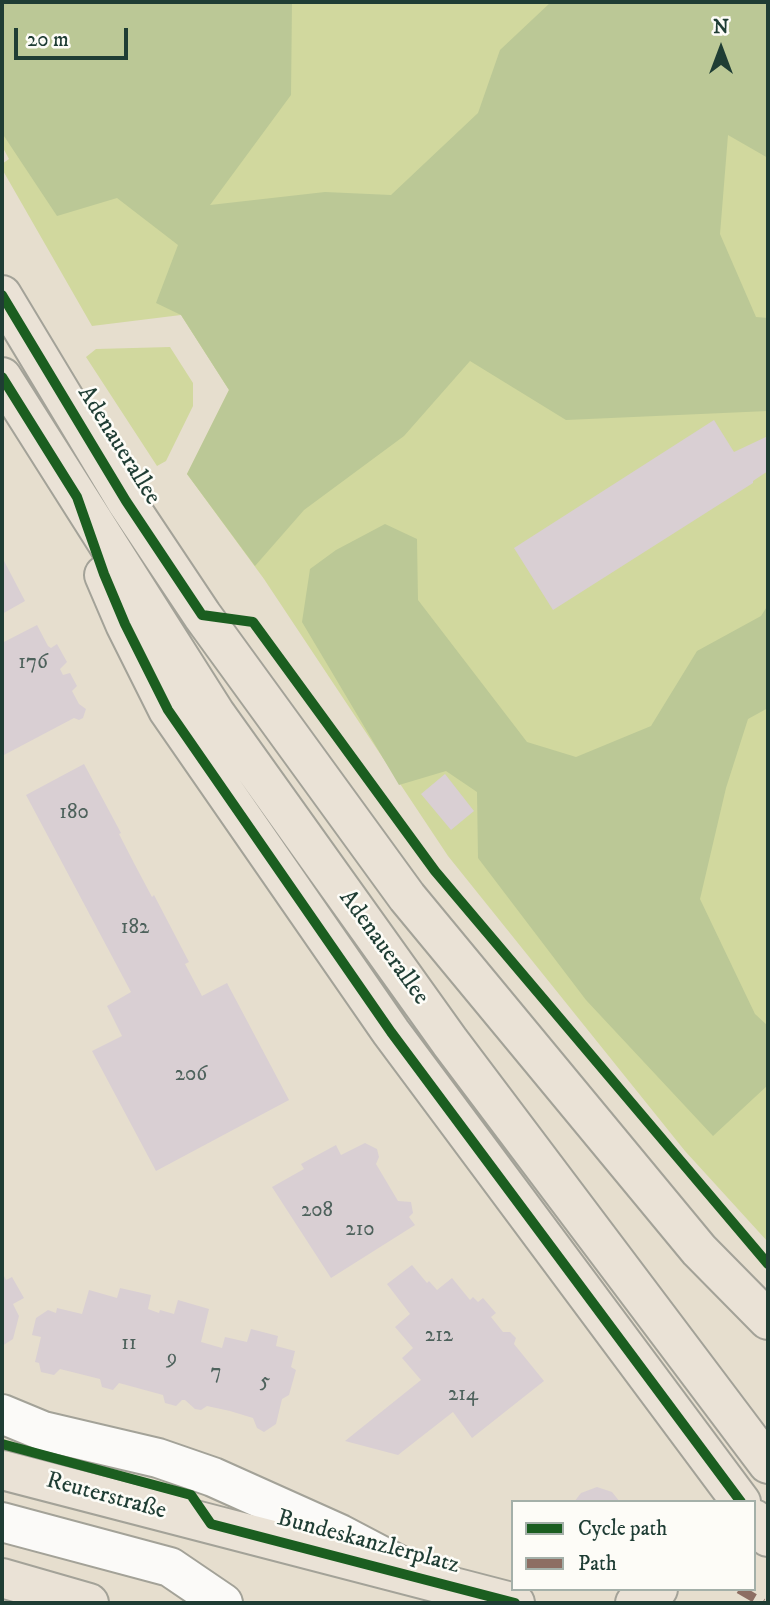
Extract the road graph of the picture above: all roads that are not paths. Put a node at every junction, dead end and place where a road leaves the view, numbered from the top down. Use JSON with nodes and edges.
{"nodes":[{"id":1,"x":2,"y":295,"type":"edge"},
{"id":2,"x":2,"y":377,"type":"edge"},
{"id":3,"x":77,"y":497,"type":"junction"},
{"id":4,"x":768,"y":1320,"type":"edge"},
{"id":5,"x":2,"y":1414,"type":"edge"},
{"id":6,"x":768,"y":1464,"type":"edge"},
{"id":7,"x":2,"y":1470,"type":"edge"},
{"id":8,"x":724,"y":1493,"type":"edge"},
{"id":9,"x":2,"y":1522,"type":"edge"},
{"id":10,"x":756,"y":1522,"type":"edge"},
{"id":11,"x":211,"y":1524,"type":"joint"},
{"id":12,"x":768,"y":1537,"type":"edge"},
{"id":13,"x":2,"y":1578,"type":"edge"},
{"id":14,"x":425,"y":1579,"type":"junction"},
{"id":15,"x":655,"y":1591,"type":"edge"},
{"id":16,"x":89,"y":1603,"type":"edge"},
{"id":17,"x":223,"y":1603,"type":"edge"},
{"id":18,"x":515,"y":1603,"type":"edge"},
{"id":19,"x":635,"y":1603,"type":"edge"}],
"edges":[{"from":1,"to":4,"type":"main road","name":"Adenauerallee"},
{"from":2,"to":3,"type":"main road","name":"Adenauerallee"},
{"from":3,"to":6,"type":"main road","name":"Adenauerallee"},
{"from":3,"to":8,"type":"main road"},
{"from":5,"to":14,"type":"street","name":"Bundeskanzlerplatz"},
{"from":7,"to":11,"type":"main road","name":"Reuterstraße"},
{"from":9,"to":17,"type":"street"},
{"from":10,"to":12,"type":"main road"},
{"from":11,"to":14,"type":"main road","name":"Bundeskanzlerplatz"},
{"from":13,"to":16,"type":"main road"},
{"from":14,"to":18,"type":"main road","name":"Bundeskanzlerplatz"},
{"from":15,"to":19,"type":"main road"}]}
